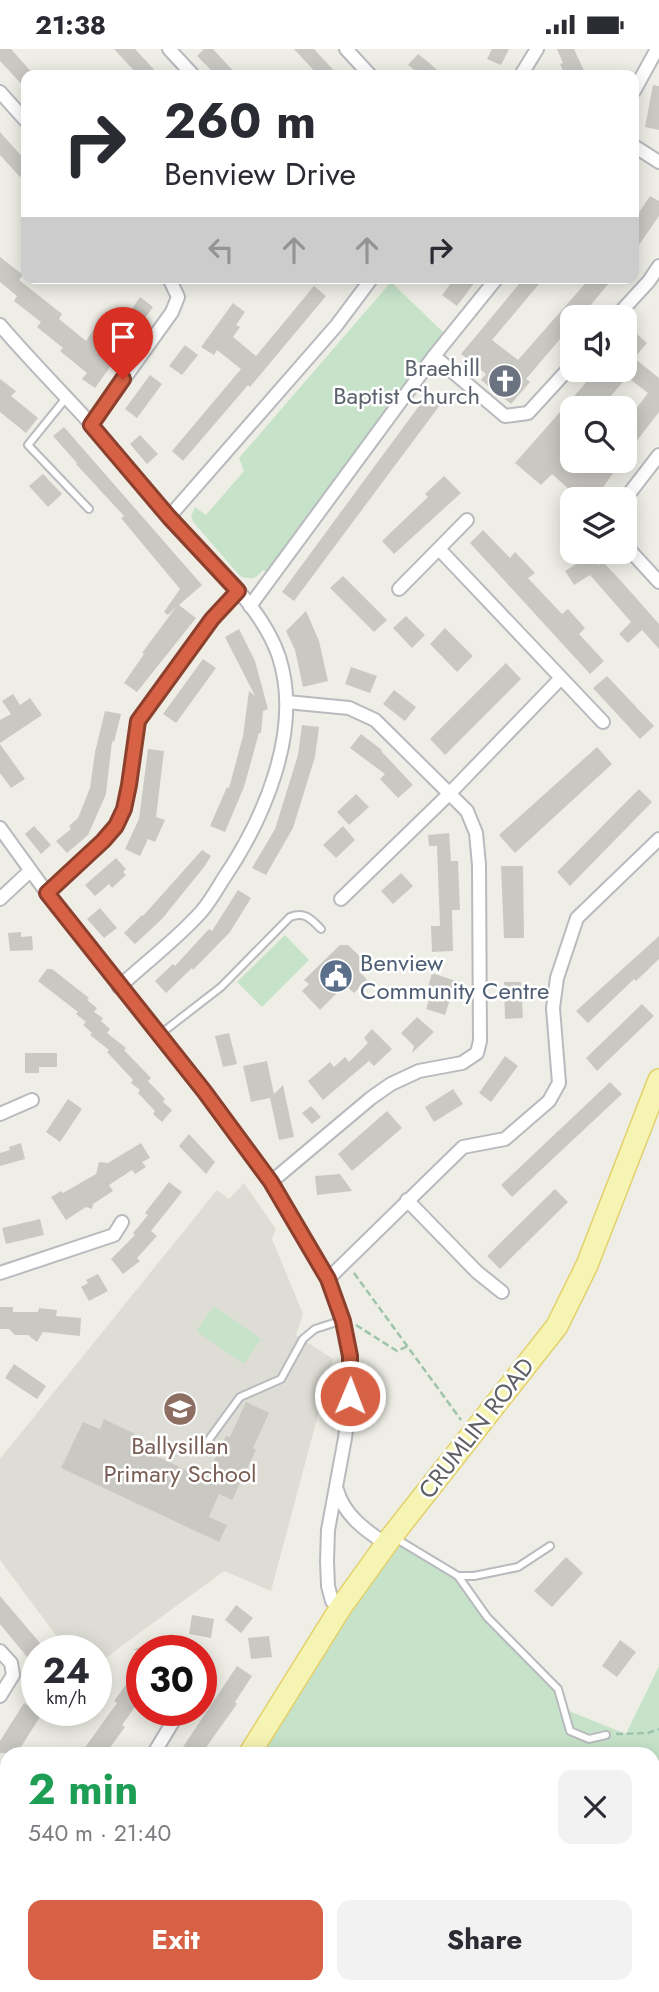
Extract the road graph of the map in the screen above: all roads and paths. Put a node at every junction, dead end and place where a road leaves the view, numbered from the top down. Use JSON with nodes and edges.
{"nodes":[{"id":1,"x":169,"y":49,"type":"edge"},
{"id":2,"x":346,"y":49,"type":"edge"},
{"id":3,"x":537,"y":49,"type":"edge"},
{"id":4,"x":657,"y":49,"type":"edge"},
{"id":5,"x":188,"y":70,"type":"edge"},
{"id":6,"x":365,"y":70,"type":"edge"},
{"id":7,"x":524,"y":70,"type":"edge"},
{"id":8,"x":639,"y":82,"type":"edge"},
{"id":9,"x":0,"y":92,"type":"edge"},
{"id":10,"x":21,"y":115,"type":"edge"},
{"id":11,"x":639,"y":149,"type":"edge"},
{"id":12,"x":659,"y":162,"type":"edge"},
{"id":13,"x":659,"y":265,"type":"edge"},
{"id":14,"x":172,"y":284,"type":"edge"},
{"id":15,"x":368,"y":284,"type":"edge"},
{"id":16,"x":493,"y":284,"type":"edge"},
{"id":17,"x":654,"y":285,"type":"edge"},
{"id":18,"x":630,"y":305,"type":"edge"},
{"id":19,"x":0,"y":325,"type":"edge"},
{"id":20,"x":434,"y":356,"type":"junction"},
{"id":21,"x":560,"y":378,"type":"edge"},
{"id":22,"x":66,"y":398,"type":"junction"},
{"id":23,"x":91,"y":425,"type":"junction"},
{"id":24,"x":659,"y":455,"type":"edge"},
{"id":25,"x":634,"y":487,"type":"edge"},
{"id":26,"x":89,"y":509,"type":"dead end"},
{"id":27,"x":169,"y":517,"type":"junction"},
{"id":28,"x":467,"y":520,"type":"dead end"},
{"id":29,"x":439,"y":549,"type":"junction"},
{"id":30,"x":637,"y":558,"type":"edge"},
{"id":31,"x":659,"y":582,"type":"edge"},
{"id":32,"x":400,"y":589,"type":"dead end"},
{"id":33,"x":238,"y":591,"type":"junction"},
{"id":34,"x":250,"y":606,"type":"junction"},
{"id":35,"x":561,"y":678,"type":"junction"},
{"id":36,"x":287,"y":702,"type":"junction"},
{"id":37,"x":603,"y":722,"type":"dead end"},
{"id":38,"x":449,"y":794,"type":"junction"},
{"id":39,"x":0,"y":828,"type":"edge"},
{"id":40,"x":659,"y":839,"type":"edge"},
{"id":41,"x":30,"y":871,"type":"junction"},
{"id":42,"x":47,"y":893,"type":"junction"},
{"id":43,"x":0,"y":899,"type":"edge"},
{"id":44,"x":341,"y":899,"type":"dead end"},
{"id":45,"x":321,"y":929,"type":"dead end"},
{"id":46,"x":119,"y":987,"type":"junction"},
{"id":47,"x":159,"y":1035,"type":"junction"},
{"id":48,"x":659,"y":1080,"type":"edge"},
{"id":49,"x":32,"y":1100,"type":"dead end"},
{"id":50,"x":0,"y":1114,"type":"edge"},
{"id":51,"x":271,"y":1182,"type":"junction"},
{"id":52,"x":407,"y":1200,"type":"junction"},
{"id":53,"x":122,"y":1222,"type":"dead end"},
{"id":54,"x":345,"y":1263,"type":"junction"},
{"id":55,"x":0,"y":1273,"type":"edge"},
{"id":56,"x":328,"y":1279,"type":"junction"},
{"id":57,"x":502,"y":1292,"type":"dead end"},
{"id":58,"x":343,"y":1321,"type":"junction"},
{"id":59,"x":408,"y":1346,"type":"junction"},
{"id":60,"x":474,"y":1432,"type":"junction"},
{"id":61,"x":202,"y":1449,"type":"dead end"},
{"id":62,"x":336,"y":1486,"type":"junction"},
{"id":63,"x":389,"y":1540,"type":"junction"},
{"id":64,"x":550,"y":1546,"type":"dead end"},
{"id":65,"x":458,"y":1577,"type":"junction"},
{"id":66,"x":341,"y":1607,"type":"junction"},
{"id":67,"x":0,"y":1651,"type":"edge"},
{"id":68,"x":0,"y":1696,"type":"edge"},
{"id":69,"x":170,"y":1726,"type":"edge"},
{"id":70,"x":659,"y":1729,"type":"edge"},
{"id":71,"x":606,"y":1735,"type":"joint"},
{"id":72,"x":157,"y":1747,"type":"edge"},
{"id":73,"x":254,"y":1747,"type":"edge"}],
"edges":[{"from":1,"to":5,"type":"street"},
{"from":2,"to":6,"type":"street"},
{"from":3,"to":7,"type":"street"},
{"from":4,"to":8,"type":"street"},
{"from":9,"to":10,"type":"street"},
{"from":11,"to":12,"type":"street"},
{"from":13,"to":17,"type":"street"},
{"from":14,"to":23,"type":"street"},
{"from":15,"to":27,"type":"street"},
{"from":16,"to":20,"type":"street"},
{"from":17,"to":18,"type":"street"},
{"from":19,"to":22,"type":"street"},
{"from":20,"to":21,"type":"street"},
{"from":20,"to":34,"type":"street"},
{"from":22,"to":23,"type":"street"},
{"from":22,"to":26,"type":"lane"},
{"from":23,"to":27,"type":"street"},
{"from":24,"to":25,"type":"street"},
{"from":27,"to":33,"type":"street"},
{"from":28,"to":29,"type":"street"},
{"from":29,"to":32,"type":"street"},
{"from":29,"to":35,"type":"street"},
{"from":30,"to":31,"type":"street"},
{"from":33,"to":34,"type":"street"},
{"from":33,"to":42,"type":"street"},
{"from":34,"to":36,"type":"street"},
{"from":35,"to":37,"type":"street"},
{"from":35,"to":38,"type":"street"},
{"from":36,"to":38,"type":"street"},
{"from":36,"to":46,"type":"street"},
{"from":38,"to":44,"type":"street"},
{"from":38,"to":51,"type":"street"},
{"from":39,"to":41,"type":"street"},
{"from":40,"to":52,"type":"street"},
{"from":41,"to":42,"type":"street"},
{"from":41,"to":43,"type":"street"},
{"from":42,"to":46,"type":"street"},
{"from":45,"to":47,"type":"lane"},
{"from":46,"to":47,"type":"street"},
{"from":47,"to":51,"type":"street"},
{"from":48,"to":60,"type":"main road","name":"CRUMLIN ROAD"},
{"from":49,"to":50,"type":"street"},
{"from":51,"to":56,"type":"street"},
{"from":52,"to":54,"type":"street"},
{"from":52,"to":57,"type":"street"},
{"from":53,"to":55,"type":"street"},
{"from":54,"to":56,"type":"street"},
{"from":54,"to":59,"type":"path"},
{"from":56,"to":58,"type":"street"},
{"from":58,"to":59,"type":"path"},
{"from":58,"to":61,"type":"lane"},
{"from":58,"to":62,"type":"street"},
{"from":59,"to":60,"type":"path"},
{"from":60,"to":63,"type":"main road","name":"CRUMLIN ROAD"},
{"from":62,"to":63,"type":"street"},
{"from":62,"to":66,"type":"street"},
{"from":63,"to":65,"type":"lane"},
{"from":63,"to":66,"type":"main road","name":"CRUMLIN ROAD"},
{"from":64,"to":65,"type":"lane"},
{"from":65,"to":71,"type":"lane"},
{"from":66,"to":73,"type":"main road","name":"CRUMLIN ROAD"},
{"from":67,"to":68,"type":"street"},
{"from":69,"to":72,"type":"street"},
{"from":70,"to":71,"type":"path"}]}
